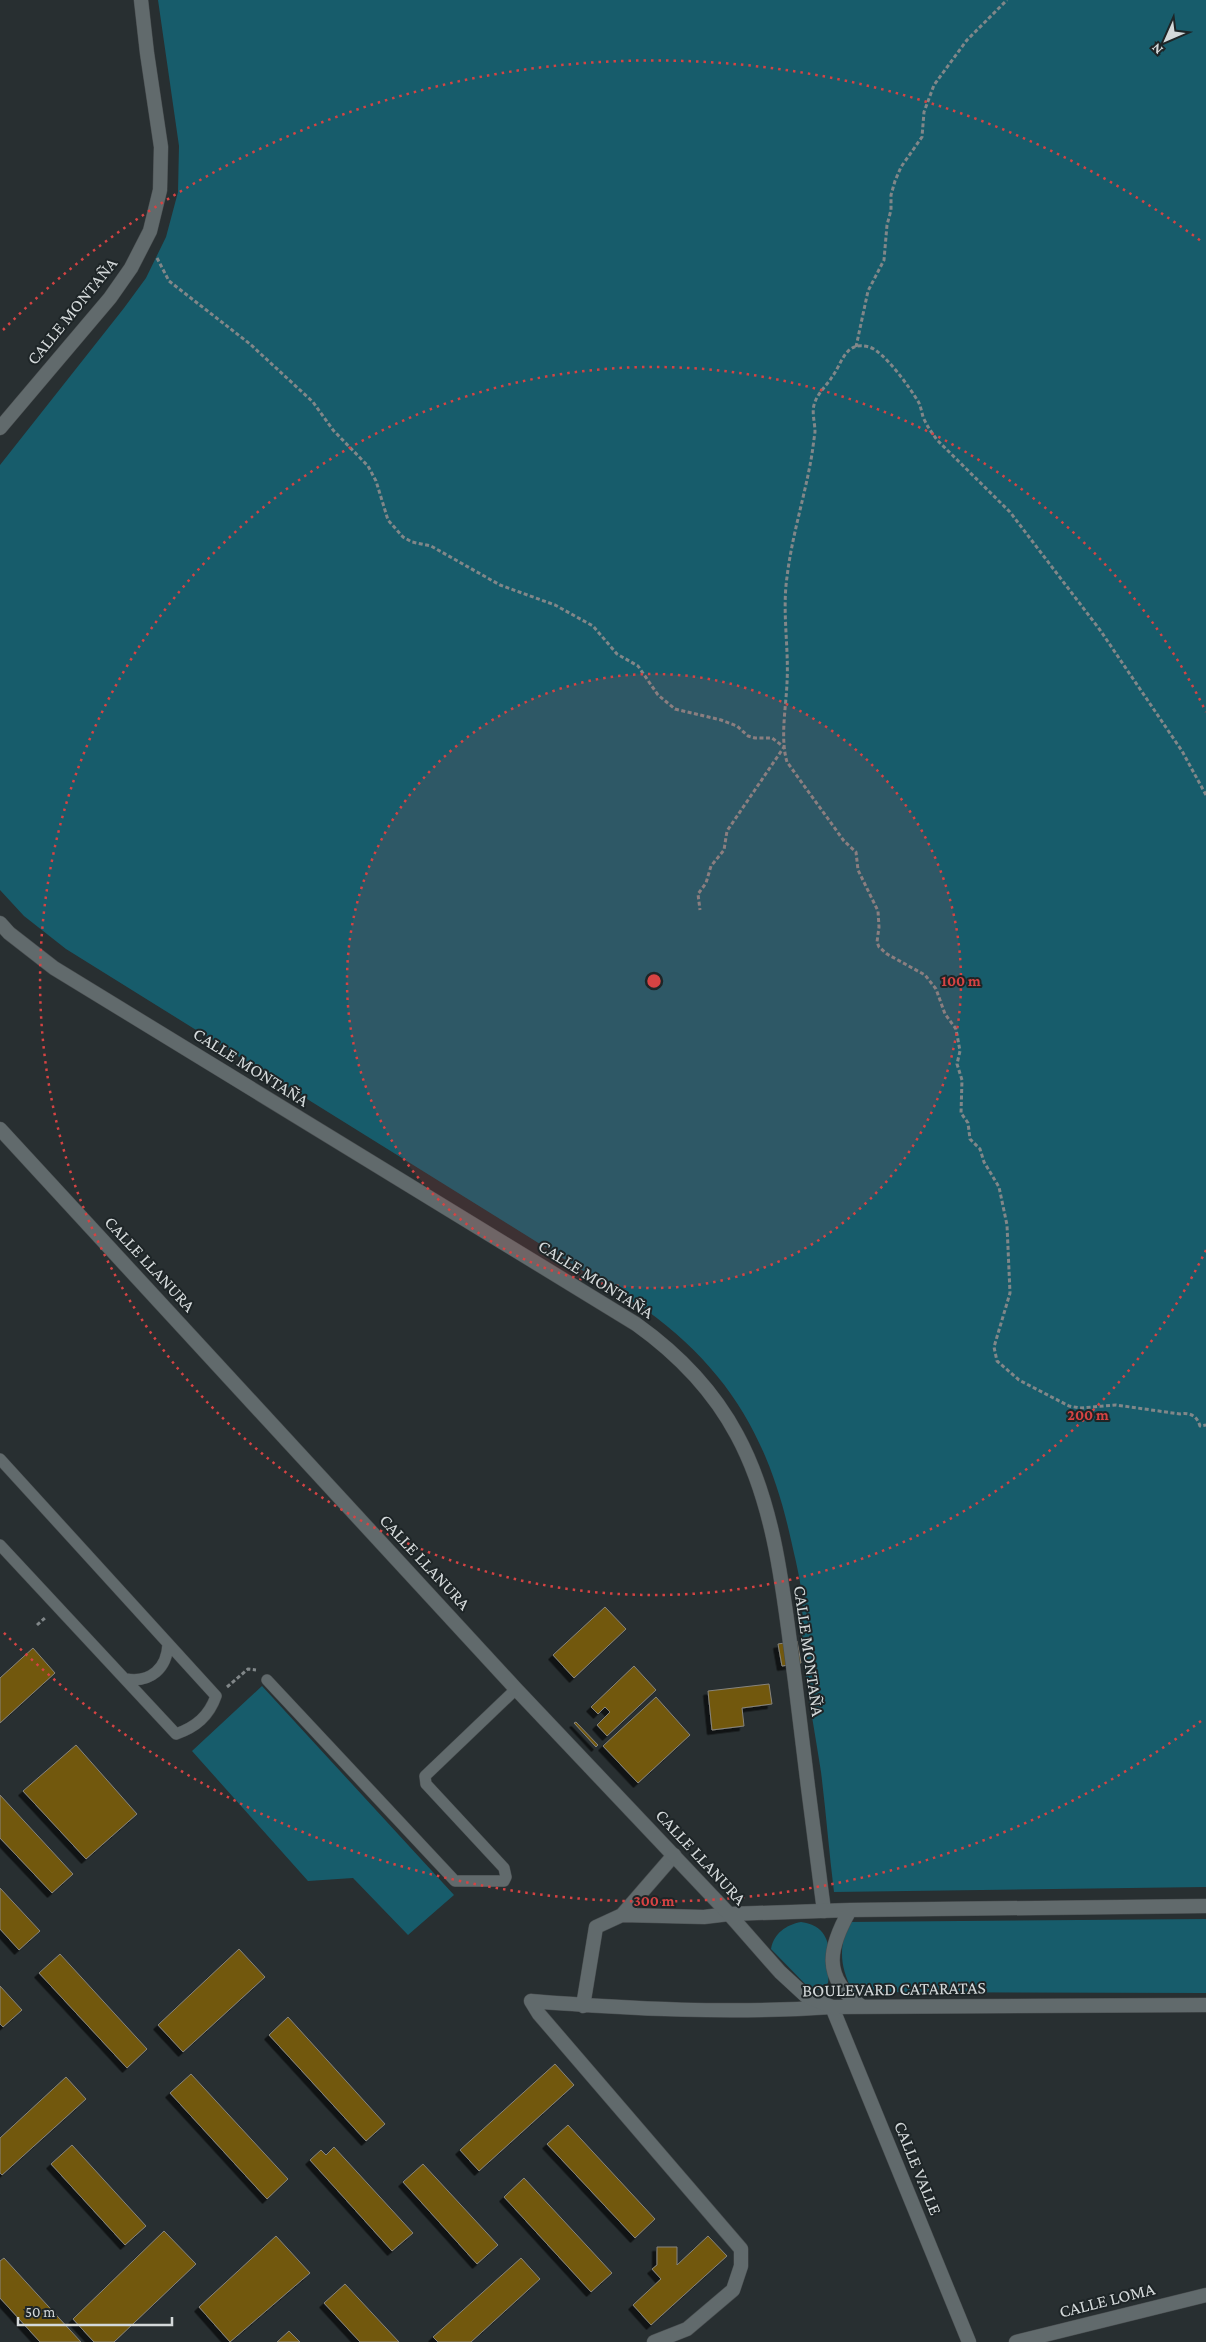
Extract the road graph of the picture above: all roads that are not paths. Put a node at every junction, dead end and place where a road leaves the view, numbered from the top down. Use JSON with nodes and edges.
{"nodes":[{"id":1,"x":141,"y":0,"type":"edge"},
{"id":2,"x":0,"y":428,"type":"edge"},
{"id":3,"x":0,"y":923,"type":"edge"},
{"id":4,"x":0,"y":1129,"type":"edge"},
{"id":5,"x":0,"y":1459,"type":"edge"},
{"id":6,"x":0,"y":1545,"type":"edge"},
{"id":7,"x":168,"y":1644,"type":"junction"},
{"id":8,"x":126,"y":1679,"type":"junction"},
{"id":9,"x":267,"y":1680,"type":"road end"},
{"id":10,"x":516,"y":1689,"type":"junction"},
{"id":11,"x":674,"y":1855,"type":"junction"},
{"id":12,"x":1206,"y":1906,"type":"edge"},
{"id":13,"x":850,"y":1910,"type":"junction"},
{"id":14,"x":824,"y":1911,"type":"junction"},
{"id":15,"x":729,"y":1914,"type":"junction"},
{"id":16,"x":622,"y":1915,"type":"junction"},
{"id":17,"x":1206,"y":2005,"type":"edge"},
{"id":18,"x":583,"y":2006,"type":"junction"},
{"id":19,"x":861,"y":2006,"type":"junction"},
{"id":20,"x":832,"y":2007,"type":"junction"},
{"id":21,"x":1206,"y":2295,"type":"edge"},
{"id":22,"x":654,"y":2342,"type":"edge"},
{"id":23,"x":969,"y":2342,"type":"edge"},
{"id":24,"x":1016,"y":2342,"type":"edge"}],
"edges":[{"from":1,"to":2,"type":"street","name":"CALLE MONTAÑA"},
{"from":3,"to":14,"type":"street","name":"CALLE MONTAÑA"},
{"from":4,"to":10,"type":"street","name":"CALLE LLANURA"},
{"from":5,"to":7,"type":"lane"},
{"from":6,"to":8,"type":"lane"},
{"from":7,"to":8,"type":"lane"},
{"from":7,"to":8,"type":"lane"},
{"from":9,"to":10,"type":"lane"},
{"from":10,"to":11,"type":"street","name":"CALLE LLANURA"},
{"from":11,"to":15,"type":"street","name":"CALLE LLANURA"},
{"from":11,"to":16,"type":"street"},
{"from":12,"to":13,"type":"street"},
{"from":13,"to":14,"type":"street"},
{"from":13,"to":19,"type":"street"},
{"from":14,"to":15,"type":"street"},
{"from":15,"to":16,"type":"street"},
{"from":15,"to":20,"type":"street","name":"CALLE LLANURA"},
{"from":16,"to":18,"type":"street"},
{"from":17,"to":19,"type":"street","name":"BOULEVARD CATARATAS"},
{"from":18,"to":20,"type":"street","name":"BOULEVARD CATARATAS"},
{"from":18,"to":22,"type":"street","name":"BOULEVARD CATARATAS"},
{"from":19,"to":20,"type":"street","name":"BOULEVARD CATARATAS"},
{"from":20,"to":23,"type":"street","name":"CALLE VALLE"},
{"from":21,"to":24,"type":"street","name":"CALLE LOMA"}]}
